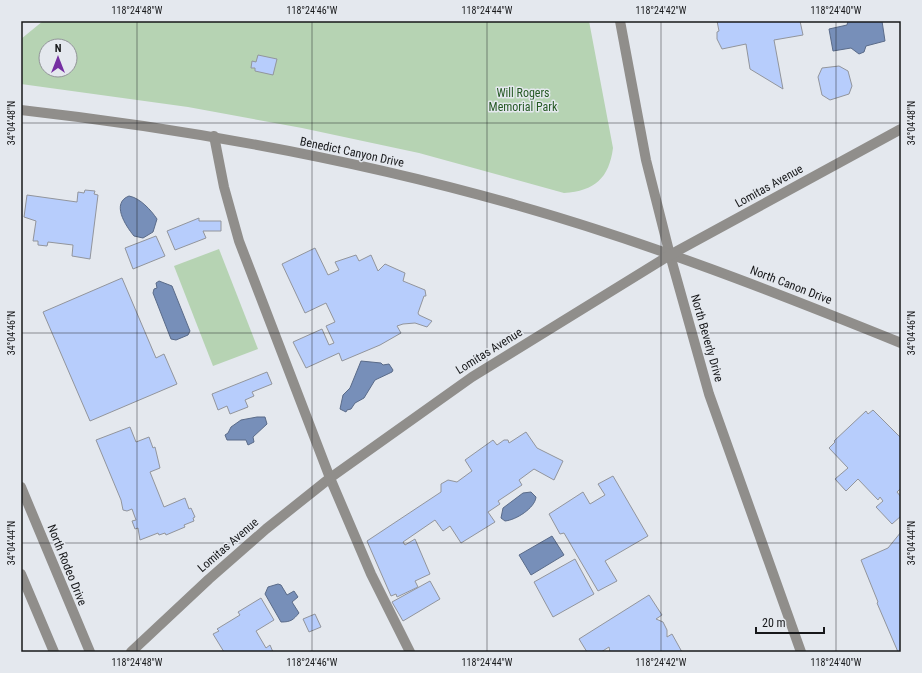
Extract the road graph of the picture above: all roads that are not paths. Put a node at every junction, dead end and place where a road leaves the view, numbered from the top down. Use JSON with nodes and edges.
{"nodes":[{"id":1,"x":620,"y":21,"type":"edge"},
{"id":2,"x":21,"y":110,"type":"edge"},
{"id":3,"x":901,"y":128,"type":"edge"},
{"id":4,"x":214,"y":136,"type":"junction"},
{"id":5,"x":670,"y":254,"type":"junction"},
{"id":6,"x":901,"y":343,"type":"edge"},
{"id":7,"x":330,"y":478,"type":"junction"},
{"id":8,"x":21,"y":487,"type":"edge"},
{"id":9,"x":21,"y":574,"type":"edge"},
{"id":10,"x":54,"y":652,"type":"edge"},
{"id":11,"x":90,"y":652,"type":"edge"},
{"id":12,"x":131,"y":652,"type":"edge"},
{"id":13,"x":410,"y":652,"type":"edge"},
{"id":14,"x":801,"y":652,"type":"edge"}],
"edges":[{"from":1,"to":5,"type":"street","name":"North Beverly Drive"},
{"from":2,"to":4,"type":"street","name":"Benedict Canyon Drive"},
{"from":3,"to":5,"type":"street","name":"Lomitas Avenue"},
{"from":4,"to":5,"type":"street","name":"Benedict Canyon Drive"},
{"from":4,"to":7,"type":"street"},
{"from":5,"to":6,"type":"street","name":"North Canon Drive"},
{"from":5,"to":7,"type":"street","name":"Lomitas Avenue"},
{"from":5,"to":14,"type":"street","name":"North Beverly Drive"},
{"from":7,"to":12,"type":"street","name":"Lomitas Avenue"},
{"from":7,"to":13,"type":"street"},
{"from":8,"to":11,"type":"street","name":"North Rodeo Drive"},
{"from":9,"to":10,"type":"street"}]}
